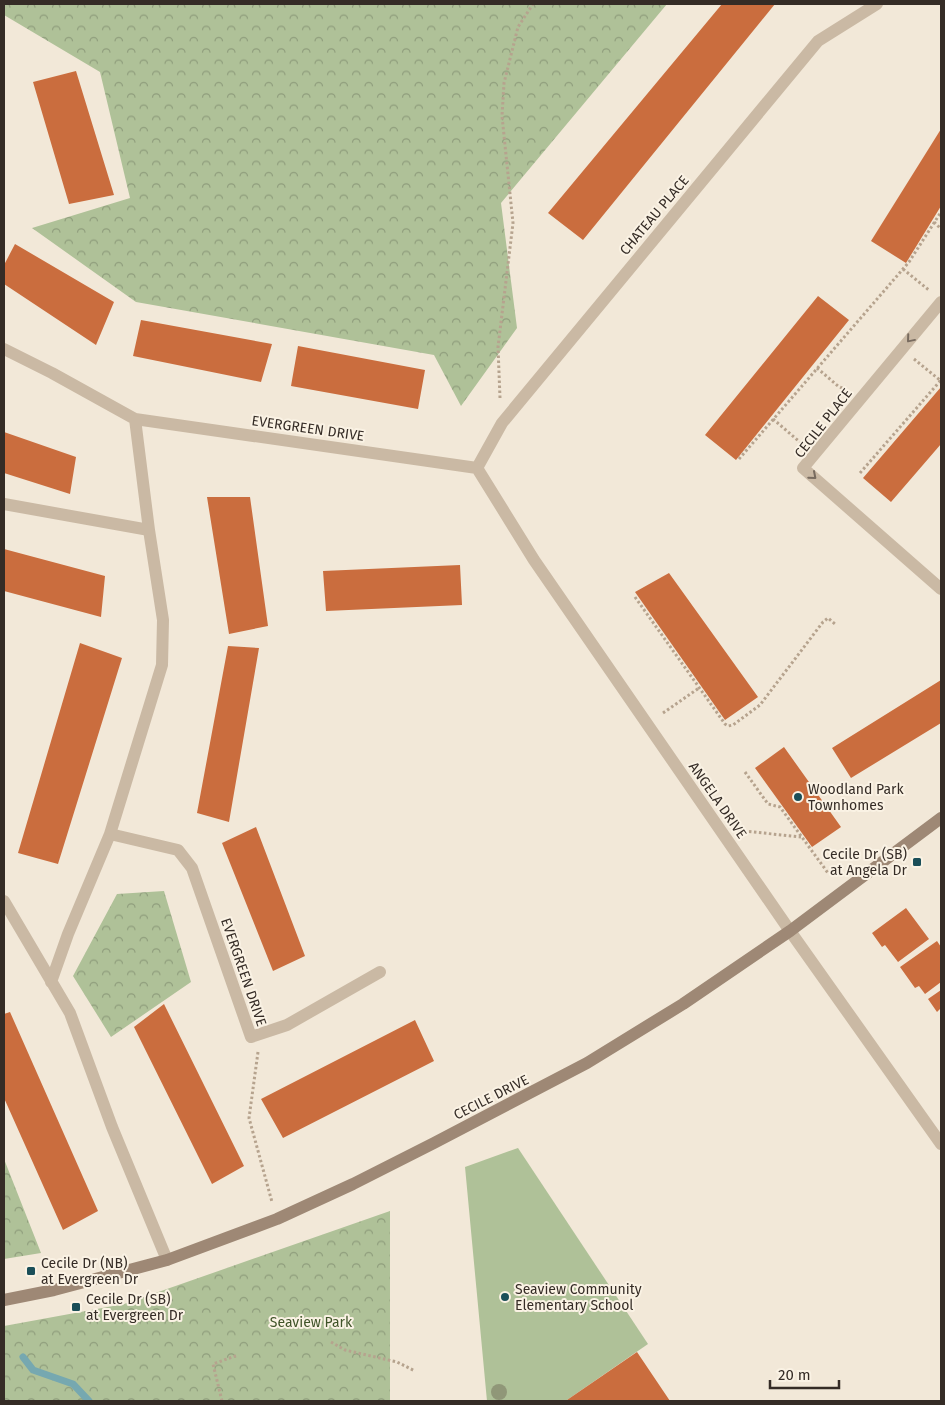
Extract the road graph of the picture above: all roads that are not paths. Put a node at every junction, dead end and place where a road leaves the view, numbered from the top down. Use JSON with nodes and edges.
{"nodes":[{"id":1,"x":877,"y":4,"type":"edge"},
{"id":2,"x":941,"y":302,"type":"edge"},
{"id":3,"x":4,"y":349,"type":"edge"},
{"id":4,"x":135,"y":419,"type":"junction"},
{"id":5,"x":478,"y":468,"type":"junction"},
{"id":6,"x":4,"y":504,"type":"edge"},
{"id":7,"x":149,"y":530,"type":"junction"},
{"id":8,"x":941,"y":589,"type":"edge"},
{"id":9,"x":941,"y":818,"type":"edge"},
{"id":10,"x":110,"y":834,"type":"junction"},
{"id":11,"x":4,"y":901,"type":"edge"},
{"id":12,"x":790,"y":931,"type":"junction"},
{"id":13,"x":380,"y":972,"type":"dead end"},
{"id":14,"x":51,"y":982,"type":"junction"},
{"id":15,"x":941,"y":1144,"type":"edge"},
{"id":16,"x":167,"y":1260,"type":"junction"},
{"id":17,"x":4,"y":1300,"type":"edge"}],
"edges":[{"from":1,"to":5,"type":"street","name":"CHATEAU PLACE"},
{"from":2,"to":8,"type":"street","name":"CECILE PLACE","one_way":true},
{"from":3,"to":4,"type":"street","name":"EVERGREEN DRIVE"},
{"from":4,"to":5,"type":"street","name":"EVERGREEN DRIVE"},
{"from":4,"to":7,"type":"street"},
{"from":5,"to":12,"type":"street","name":"ANGELA DRIVE"},
{"from":6,"to":7,"type":"street"},
{"from":7,"to":10,"type":"street"},
{"from":9,"to":12,"type":"street","name":"CECILE DRIVE"},
{"from":10,"to":13,"type":"street","name":"EVERGREEN DRIVE"},
{"from":10,"to":14,"type":"street"},
{"from":11,"to":14,"type":"street"},
{"from":12,"to":15,"type":"street","name":"ANGELA DRIVE"},
{"from":12,"to":16,"type":"street","name":"CECILE DRIVE"},
{"from":14,"to":16,"type":"street"},
{"from":16,"to":17,"type":"street","name":"CECILE DRIVE"}]}
